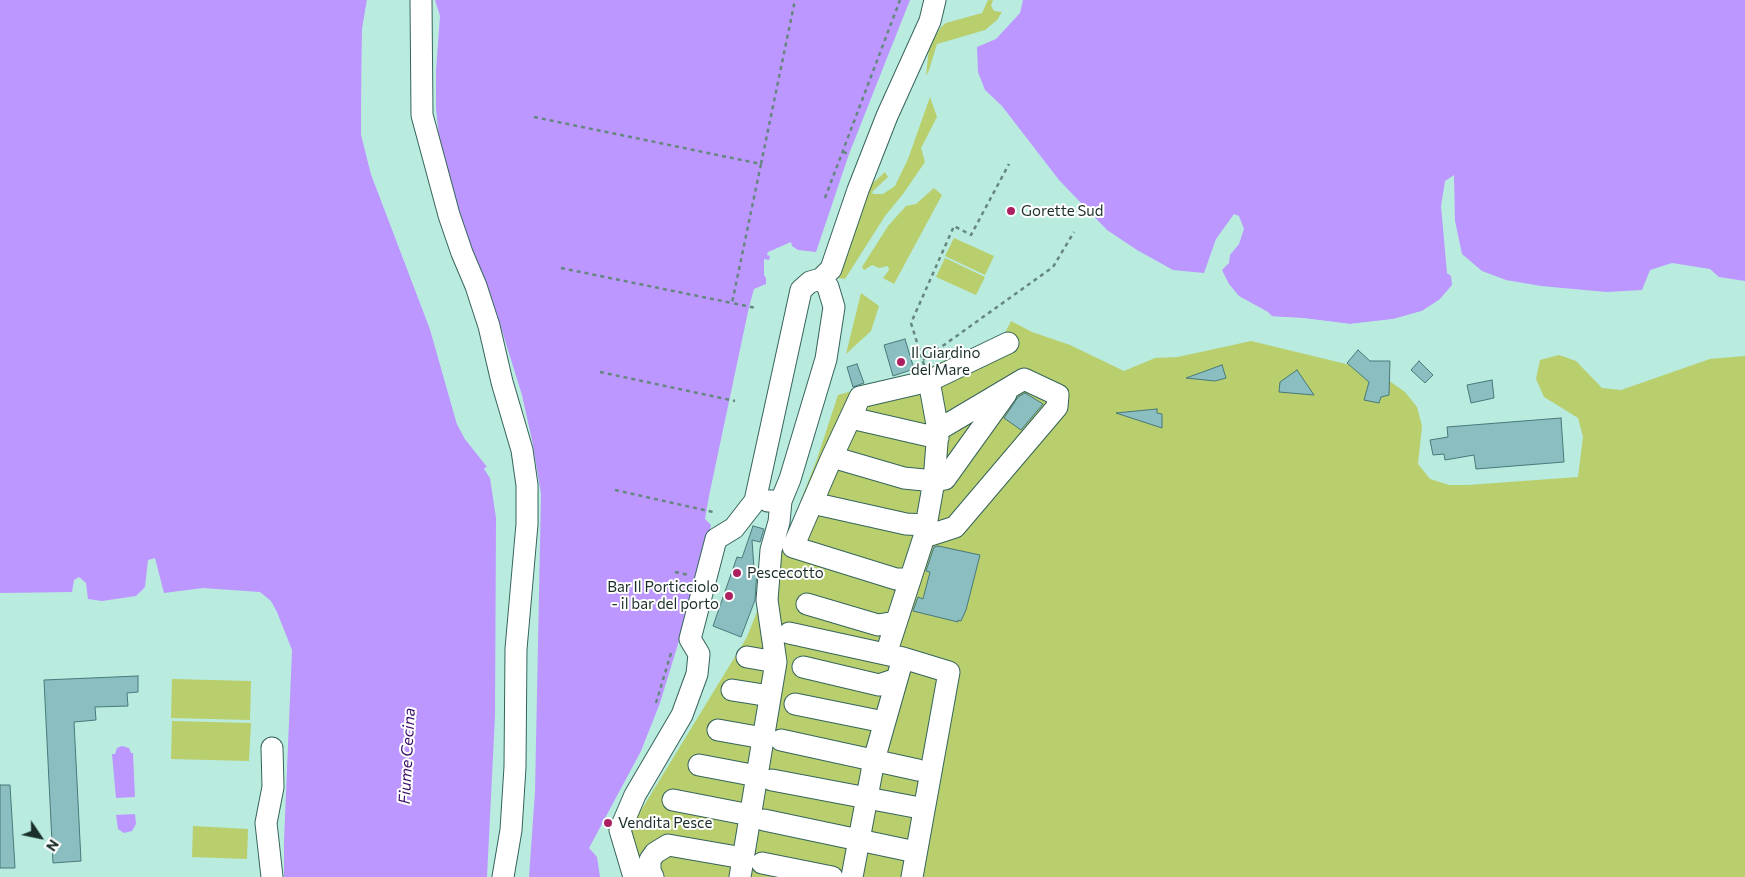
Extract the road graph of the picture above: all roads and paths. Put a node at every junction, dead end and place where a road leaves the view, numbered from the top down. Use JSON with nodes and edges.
{"nodes":[{"id":1,"x":421,"y":0,"type":"edge"},
{"id":2,"x":795,"y":0,"type":"edge"},
{"id":3,"x":900,"y":0,"type":"edge"},
{"id":4,"x":935,"y":0,"type":"edge"},
{"id":5,"x":534,"y":117,"type":"dead end"},
{"id":6,"x":843,"y":152,"type":"junction"},
{"id":7,"x":849,"y":154,"type":"dead end"},
{"id":8,"x":761,"y":164,"type":"junction"},
{"id":9,"x":1009,"y":164,"type":"dead end"},
{"id":10,"x":825,"y":198,"type":"dead end"},
{"id":11,"x":1074,"y":232,"type":"dead end"},
{"id":12,"x":561,"y":268,"type":"dead end"},
{"id":13,"x":821,"y":279,"type":"junction"},
{"id":14,"x":732,"y":303,"type":"junction"},
{"id":15,"x":756,"y":308,"type":"dead end"},
{"id":16,"x":1008,"y":343,"type":"dead end"},
{"id":17,"x":922,"y":360,"type":"junction"},
{"id":18,"x":600,"y":372,"type":"dead end"},
{"id":19,"x":929,"y":380,"type":"junction"},
{"id":20,"x":1012,"y":386,"type":"junction"},
{"id":21,"x":735,"y":401,"type":"dead end"},
{"id":22,"x":851,"y":418,"type":"junction"},
{"id":23,"x":938,"y":434,"type":"junction"},
{"id":24,"x":832,"y":457,"type":"junction"},
{"id":25,"x":934,"y":481,"type":"junction"},
{"id":26,"x":615,"y":490,"type":"dead end"},
{"id":27,"x":755,"y":500,"type":"junction"},
{"id":28,"x":781,"y":501,"type":"junction"},
{"id":29,"x":812,"y":503,"type":"junction"},
{"id":30,"x":713,"y":512,"type":"dead end"},
{"id":31,"x":925,"y":531,"type":"junction"},
{"id":32,"x":675,"y":572,"type":"dead end"},
{"id":33,"x":695,"y":577,"type":"dead end"},
{"id":34,"x":910,"y":579,"type":"junction"},
{"id":35,"x":807,"y":604,"type":"dead end"},
{"id":36,"x":896,"y":622,"type":"junction"},
{"id":37,"x":789,"y":633,"type":"dead end"},
{"id":38,"x":672,"y":655,"type":"dead end"},
{"id":39,"x":894,"y":656,"type":"junction"},
{"id":40,"x":747,"y":657,"type":"dead end"},
{"id":41,"x":776,"y":662,"type":"junction"},
{"id":42,"x":803,"y":667,"type":"dead end"},
{"id":43,"x":896,"y":679,"type":"junction"},
{"id":44,"x":732,"y":690,"type":"dead end"},
{"id":45,"x":770,"y":696,"type":"junction"},
{"id":46,"x":656,"y":703,"type":"dead end"},
{"id":47,"x":795,"y":704,"type":"dead end"},
{"id":48,"x":884,"y":722,"type":"junction"},
{"id":49,"x":718,"y":730,"type":"dead end"},
{"id":50,"x":772,"y":739,"type":"junction"},
{"id":51,"x":272,"y":748,"type":"dead end"},
{"id":52,"x":874,"y":760,"type":"junction"},
{"id":53,"x":699,"y":765,"type":"dead end"},
{"id":54,"x":918,"y":770,"type":"dead end"},
{"id":55,"x":764,"y":778,"type":"junction"},
{"id":56,"x":867,"y":799,"type":"junction"},
{"id":57,"x":673,"y":800,"type":"dead end"},
{"id":58,"x":920,"y":808,"type":"dead end"},
{"id":59,"x":757,"y":818,"type":"junction"},
{"id":60,"x":859,"y":839,"type":"junction"},
{"id":61,"x":911,"y":851,"type":"dead end"},
{"id":62,"x":748,"y":866,"type":"edge"},
{"id":63,"x":272,"y":877,"type":"edge"},
{"id":64,"x":503,"y":877,"type":"edge"},
{"id":65,"x":634,"y":877,"type":"edge"},
{"id":66,"x":653,"y":877,"type":"edge"},
{"id":67,"x":832,"y":877,"type":"edge"},
{"id":68,"x":852,"y":877,"type":"edge"},
{"id":69,"x":912,"y":877,"type":"edge"}],
"edges":[{"from":1,"to":64,"type":"street"},
{"from":2,"to":8,"type":"path"},
{"from":3,"to":6,"type":"path"},
{"from":4,"to":13,"type":"street"},
{"from":5,"to":8,"type":"path"},
{"from":6,"to":7,"type":"path"},
{"from":6,"to":10,"type":"path"},
{"from":8,"to":14,"type":"path"},
{"from":9,"to":17,"type":"path"},
{"from":11,"to":17,"type":"path"},
{"from":12,"to":14,"type":"path"},
{"from":13,"to":27,"type":"street"},
{"from":13,"to":28,"type":"street"},
{"from":14,"to":15,"type":"path"},
{"from":16,"to":19,"type":"street"},
{"from":17,"to":19,"type":"path"},
{"from":18,"to":21,"type":"path"},
{"from":19,"to":22,"type":"street"},
{"from":19,"to":23,"type":"street"},
{"from":20,"to":23,"type":"street"},
{"from":20,"to":25,"type":"street"},
{"from":20,"to":31,"type":"street"},
{"from":22,"to":23,"type":"street"},
{"from":22,"to":24,"type":"street"},
{"from":23,"to":25,"type":"street"},
{"from":24,"to":25,"type":"street"},
{"from":24,"to":29,"type":"street"},
{"from":25,"to":31,"type":"street"},
{"from":26,"to":30,"type":"path"},
{"from":27,"to":28,"type":"street"},
{"from":27,"to":65,"type":"street"},
{"from":28,"to":41,"type":"street"},
{"from":29,"to":31,"type":"street"},
{"from":29,"to":34,"type":"street"},
{"from":31,"to":34,"type":"street"},
{"from":32,"to":33,"type":"path"},
{"from":34,"to":36,"type":"street"},
{"from":35,"to":36,"type":"street"},
{"from":36,"to":39,"type":"street"},
{"from":37,"to":39,"type":"street"},
{"from":38,"to":46,"type":"path"},
{"from":39,"to":43,"type":"street"},
{"from":39,"to":69,"type":"street"},
{"from":40,"to":41,"type":"street"},
{"from":41,"to":45,"type":"street"},
{"from":42,"to":43,"type":"street"},
{"from":43,"to":48,"type":"street"},
{"from":44,"to":45,"type":"street"},
{"from":45,"to":50,"type":"street"},
{"from":47,"to":48,"type":"street"},
{"from":48,"to":52,"type":"street"},
{"from":49,"to":50,"type":"street"},
{"from":50,"to":52,"type":"street"},
{"from":50,"to":55,"type":"street"},
{"from":51,"to":63,"type":"street"},
{"from":52,"to":54,"type":"street"},
{"from":52,"to":56,"type":"street"},
{"from":53,"to":55,"type":"street"},
{"from":55,"to":56,"type":"street"},
{"from":55,"to":59,"type":"street"},
{"from":56,"to":58,"type":"street"},
{"from":56,"to":60,"type":"street"},
{"from":57,"to":59,"type":"street"},
{"from":59,"to":60,"type":"street"},
{"from":59,"to":62,"type":"street"},
{"from":60,"to":61,"type":"street"},
{"from":60,"to":68,"type":"street"},
{"from":62,"to":66,"type":"street"},
{"from":62,"to":67,"type":"street"}]}
